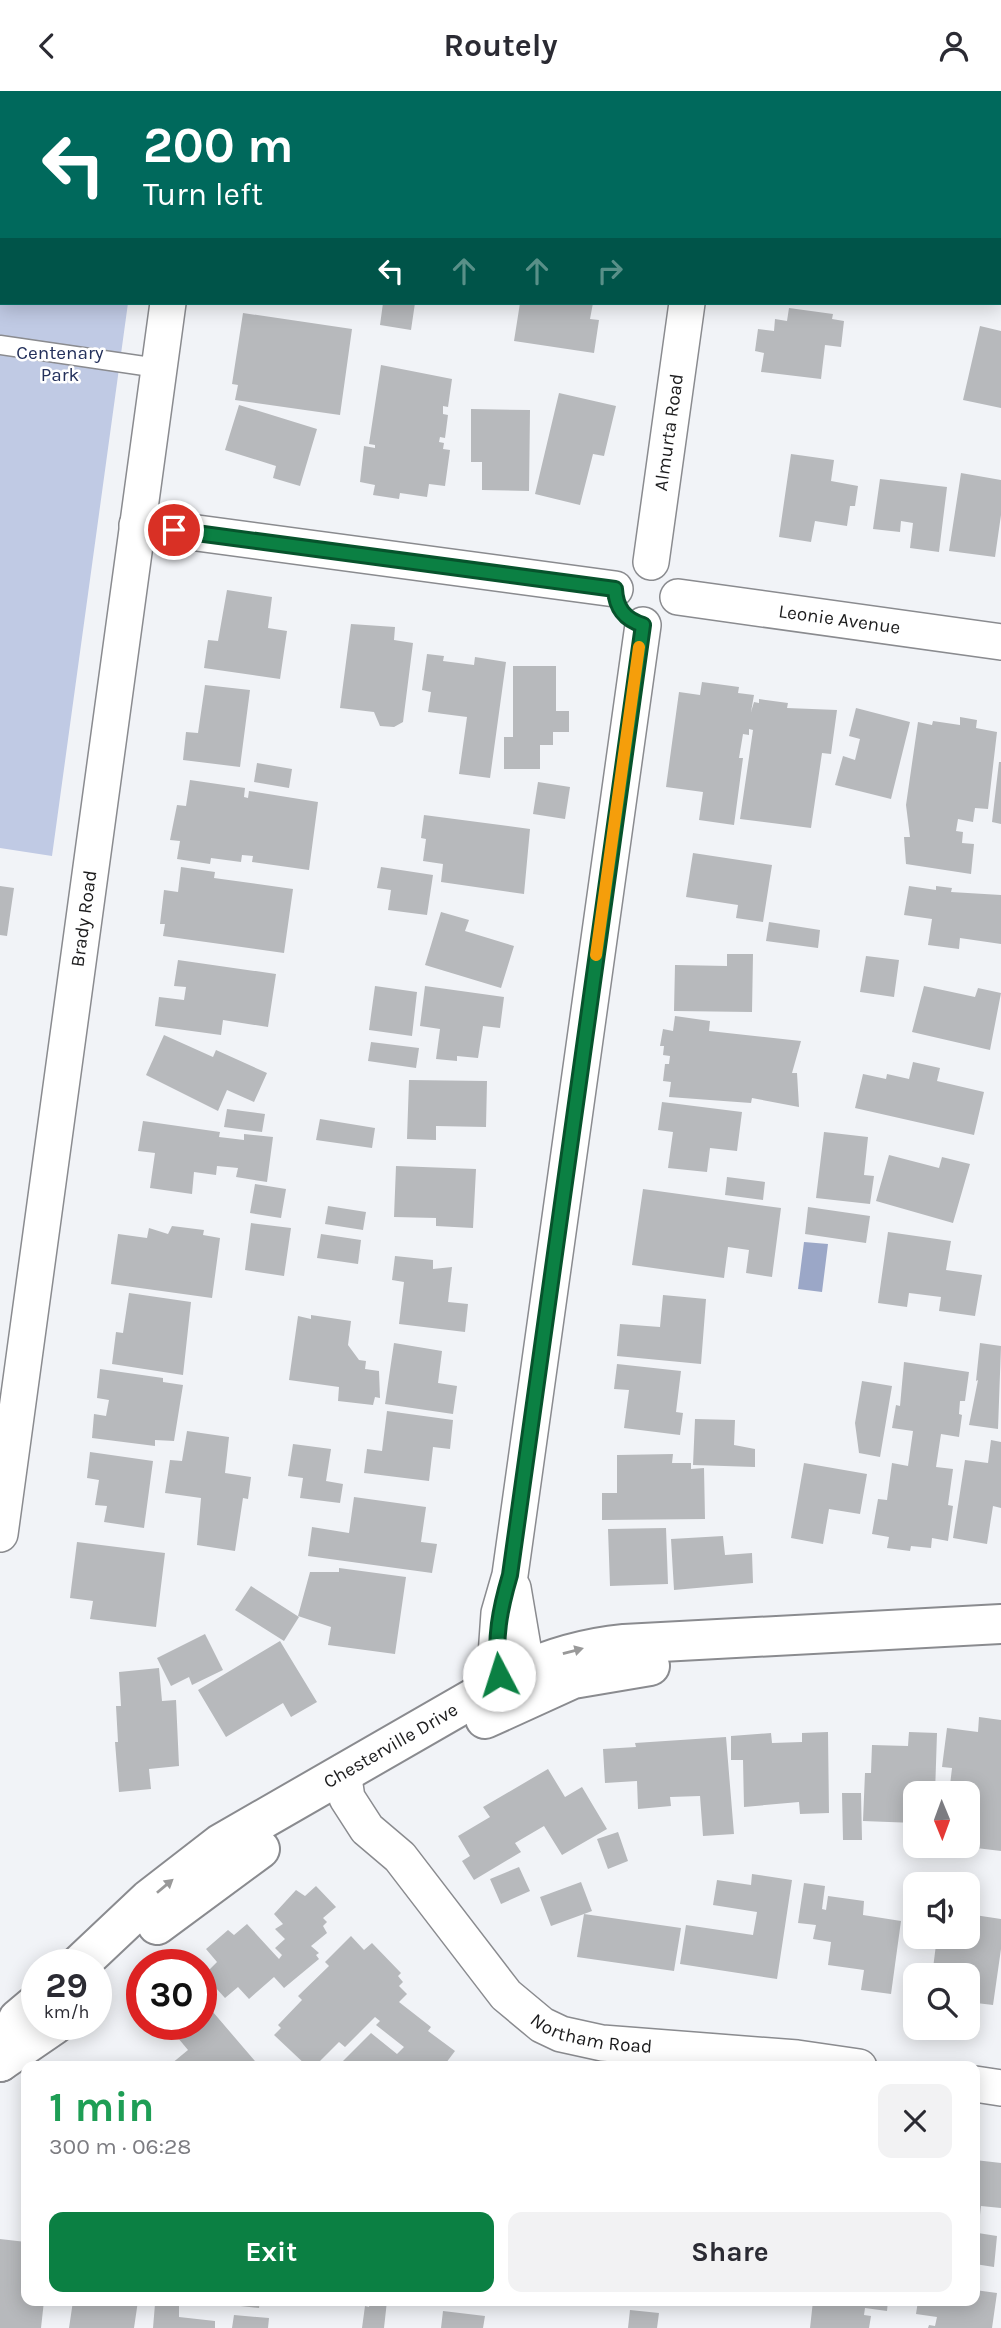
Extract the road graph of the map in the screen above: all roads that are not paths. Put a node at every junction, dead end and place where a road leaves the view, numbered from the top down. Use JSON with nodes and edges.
{"nodes":[{"id":1,"x":168,"y":305,"type":"edge"},
{"id":2,"x":687,"y":305,"type":"edge"},
{"id":3,"x":0,"y":345,"type":"edge"},
{"id":4,"x":158,"y":368,"type":"junction"},
{"id":5,"x":137,"y":525,"type":"junction"},
{"id":6,"x":651,"y":562,"type":"junction"},
{"id":7,"x":615,"y":589,"type":"junction"},
{"id":8,"x":678,"y":597,"type":"junction"},
{"id":9,"x":643,"y":625,"type":"junction"},
{"id":10,"x":1001,"y":642,"type":"edge"},
{"id":11,"x":0,"y":1534,"type":"edge"},
{"id":12,"x":1001,"y":1624,"type":"edge"},
{"id":13,"x":1001,"y":1645,"type":"edge"},
{"id":14,"x":515,"y":1684,"type":"junction"},
{"id":15,"x":351,"y":1786,"type":"junction"},
{"id":16,"x":97,"y":1949,"type":"edge"},
{"id":17,"x":112,"y":1970,"type":"edge"},
{"id":18,"x":21,"y":2030,"type":"edge"},
{"id":19,"x":818,"y":2061,"type":"edge"},
{"id":20,"x":0,"y":2062,"type":"edge"},
{"id":21,"x":980,"y":2085,"type":"edge"},
{"id":22,"x":1001,"y":2088,"type":"edge"}],
"edges":[{"from":1,"to":4,"type":"street","name":"Brady Road"},
{"from":2,"to":6,"type":"street","name":"Almurta Road"},
{"from":3,"to":4,"type":"lane"},
{"from":4,"to":5,"type":"street","name":"Brady Road"},
{"from":5,"to":7,"type":"street"},
{"from":5,"to":11,"type":"street","name":"Brady Road"},
{"from":6,"to":7,"type":"street"},
{"from":6,"to":8,"type":"street"},
{"from":7,"to":9,"type":"street"},
{"from":8,"to":9,"type":"street"},
{"from":8,"to":10,"type":"street","name":"Leonie Avenue"},
{"from":9,"to":14,"type":"street"},
{"from":14,"to":12,"type":"street","name":"Chesterville Drive","one_way":true},
{"from":13,"to":14,"type":"street","name":"Chesterville Drive"},
{"from":14,"to":15,"type":"street","name":"Chesterville Drive"},
{"from":16,"to":15,"type":"street","name":"Chesterville Drive","one_way":true},
{"from":15,"to":17,"type":"street","name":"Chesterville Drive"},
{"from":15,"to":19,"type":"street","name":"Northam Road"},
{"from":18,"to":20,"type":"street"},
{"from":21,"to":22,"type":"street"}]}
